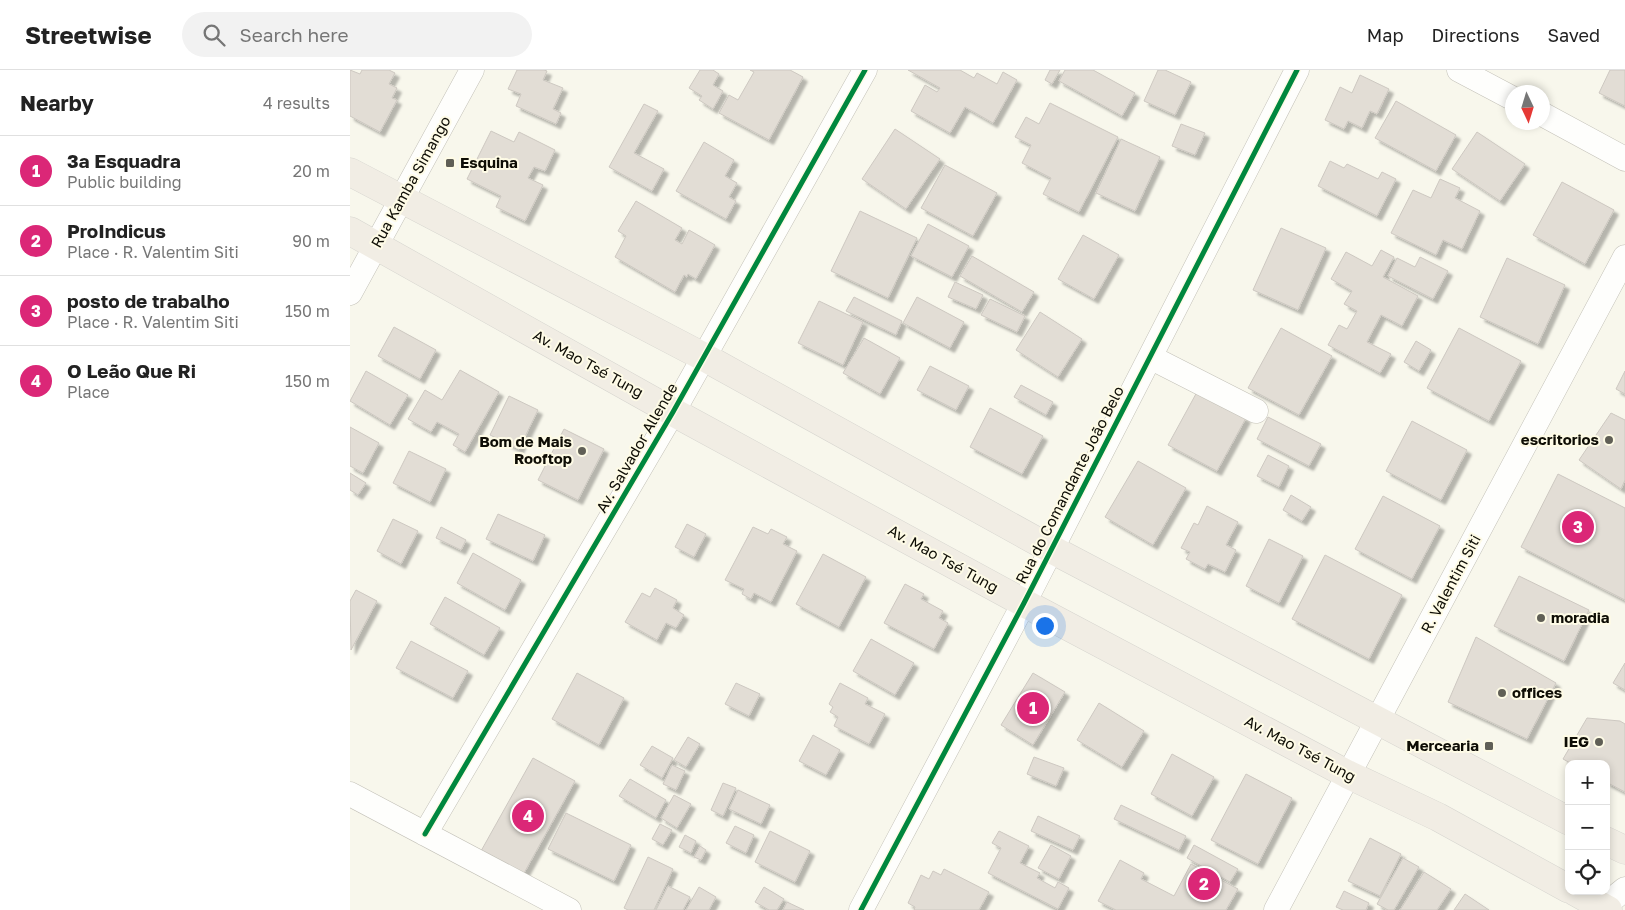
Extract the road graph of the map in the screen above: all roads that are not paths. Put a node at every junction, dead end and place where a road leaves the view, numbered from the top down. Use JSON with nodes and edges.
{"nodes":[{"id":1,"x":472,"y":70,"type":"edge"},
{"id":2,"x":865,"y":70,"type":"edge"},
{"id":3,"x":1297,"y":70,"type":"edge"},
{"id":4,"x":1459,"y":70,"type":"edge"},
{"id":5,"x":1505,"y":94,"type":"edge"},
{"id":6,"x":1550,"y":118,"type":"edge"},
{"id":7,"x":1625,"y":158,"type":"edge"},
{"id":8,"x":350,"y":172,"type":"edge"},
{"id":9,"x":402,"y":198,"type":"junction"},
{"id":10,"x":350,"y":231,"type":"edge"},
{"id":11,"x":376,"y":244,"type":"junction"},
{"id":12,"x":1625,"y":257,"type":"edge"},
{"id":13,"x":350,"y":293,"type":"edge"},
{"id":14,"x":1150,"y":356,"type":"junction"},
{"id":15,"x":704,"y":358,"type":"junction"},
{"id":16,"x":1256,"y":411,"type":"dead end"},
{"id":17,"x":673,"y":412,"type":"junction"},
{"id":18,"x":1051,"y":549,"type":"junction"},
{"id":19,"x":1024,"y":603,"type":"junction"},
{"id":20,"x":1377,"y":722,"type":"junction"},
{"id":21,"x":1347,"y":774,"type":"junction"},
{"id":22,"x":350,"y":794,"type":"edge"},
{"id":23,"x":1565,"y":819,"type":"edge"},
{"id":24,"x":425,"y":834,"type":"junction"},
{"id":25,"x":1610,"y":843,"type":"edge"},
{"id":26,"x":1625,"y":850,"type":"edge"},
{"id":27,"x":1565,"y":886,"type":"edge"},
{"id":28,"x":1625,"y":889,"type":"edge"},
{"id":29,"x":1580,"y":895,"type":"edge"},
{"id":30,"x":1603,"y":909,"type":"edge"},
{"id":31,"x":570,"y":910,"type":"edge"},
{"id":32,"x":861,"y":910,"type":"edge"},
{"id":33,"x":1276,"y":910,"type":"edge"}],
"edges":[{"from":1,"to":9,"type":"street","name":"Rua Kamba Simango"},
{"from":2,"to":15,"type":"street","name":"Av. Salvador Allende"},
{"from":3,"to":14,"type":"street","name":"Rua do Comandante João Belo"},
{"from":4,"to":5,"type":"street"},
{"from":6,"to":7,"type":"street"},
{"from":8,"to":9,"type":"main road"},
{"from":9,"to":11,"type":"street","name":"Rua Kamba Simango"},
{"from":9,"to":15,"type":"main road"},
{"from":10,"to":11,"type":"main road","name":"Av. Mao Tsé Tung"},
{"from":11,"to":13,"type":"street","name":"Rua Kamba Simango"},
{"from":11,"to":17,"type":"main road","name":"Av. Mao Tsé Tung"},
{"from":12,"to":20,"type":"street","name":"R. Valentim Siti"},
{"from":14,"to":16,"type":"street"},
{"from":14,"to":18,"type":"street","name":"Rua do Comandante João Belo"},
{"from":15,"to":17,"type":"street","name":"Av. Salvador Allende"},
{"from":15,"to":18,"type":"main road"},
{"from":17,"to":19,"type":"main road","name":"Av. Mao Tsé Tung"},
{"from":17,"to":24,"type":"street","name":"Av. Salvador Allende"},
{"from":18,"to":19,"type":"street","name":"Rua do Comandante João Belo"},
{"from":18,"to":20,"type":"main road"},
{"from":19,"to":21,"type":"main road","name":"Av. Mao Tsé Tung"},
{"from":19,"to":32,"type":"street","name":"Rua do Comandante João Belo"},
{"from":20,"to":21,"type":"street","name":"R. Valentim Siti"},
{"from":20,"to":23,"type":"main road"},
{"from":21,"to":27,"type":"main road","name":"Av. Mao Tsé Tung"},
{"from":21,"to":33,"type":"street","name":"R. Valentim Siti"},
{"from":22,"to":24,"type":"street"},
{"from":24,"to":31,"type":"street"},
{"from":25,"to":26,"type":"main road"},
{"from":28,"to":30,"type":"street"},
{"from":29,"to":30,"type":"main road"}]}
